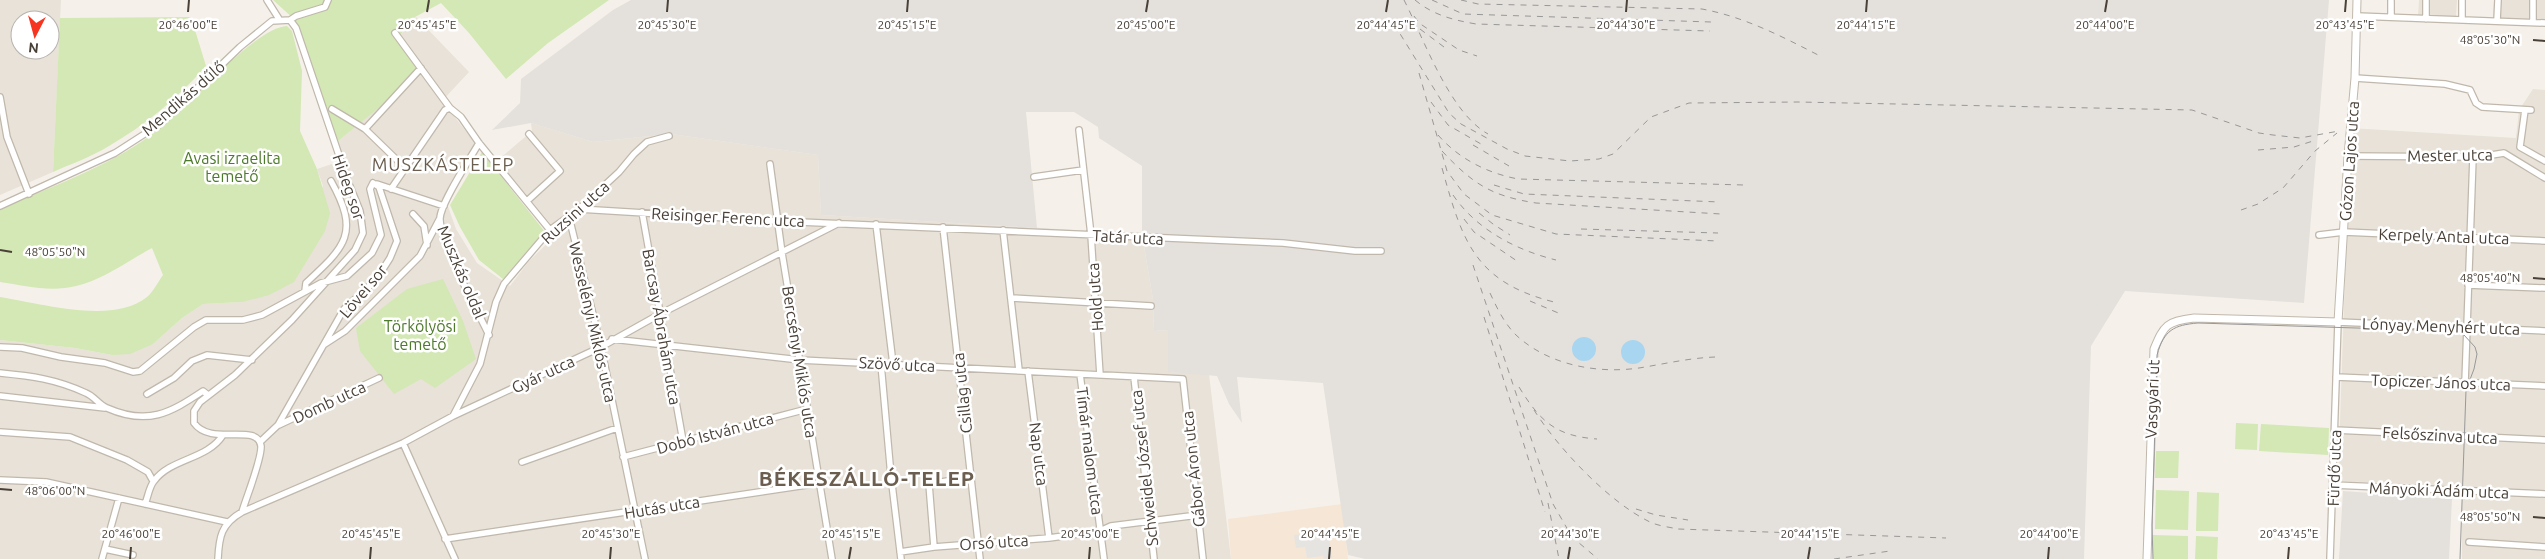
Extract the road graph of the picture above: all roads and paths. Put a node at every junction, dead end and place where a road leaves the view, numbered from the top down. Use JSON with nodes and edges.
{"nodes":[{"id":1,"x":268,"y":0,"type":"edge"},
{"id":2,"x":328,"y":0,"type":"edge"},
{"id":3,"x":2357,"y":0,"type":"edge"},
{"id":4,"x":2391,"y":0,"type":"edge"},
{"id":5,"x":2426,"y":0,"type":"edge"},
{"id":6,"x":2462,"y":0,"type":"edge"},
{"id":7,"x":2498,"y":0,"type":"edge"},
{"id":8,"x":2534,"y":0,"type":"edge"},
{"id":9,"x":2358,"y":16,"type":"junction"},
{"id":10,"x":2390,"y":17,"type":"junction"},
{"id":11,"x":279,"y":19,"type":"junction"},
{"id":12,"x":2426,"y":19,"type":"junction"},
{"id":13,"x":290,"y":20,"type":"junction"},
{"id":14,"x":2462,"y":20,"type":"junction"},
{"id":15,"x":2497,"y":21,"type":"junction"},
{"id":16,"x":2533,"y":22,"type":"junction"},
{"id":17,"x":2545,"y":23,"type":"edge"},
{"id":18,"x":395,"y":33,"type":"dead end"},
{"id":19,"x":421,"y":68,"type":"junction"},
{"id":20,"x":2355,"y":78,"type":"junction"},
{"id":21,"x":0,"y":97,"type":"edge"},
{"id":22,"x":450,"y":108,"type":"junction"},
{"id":23,"x":332,"y":109,"type":"dead end"},
{"id":24,"x":365,"y":129,"type":"junction"},
{"id":25,"x":1079,"y":130,"type":"dead end"},
{"id":26,"x":529,"y":134,"type":"dead end"},
{"id":27,"x":669,"y":136,"type":"dead end"},
{"id":28,"x":479,"y":143,"type":"junction"},
{"id":29,"x":2348,"y":156,"type":"junction"},
{"id":30,"x":2473,"y":157,"type":"junction"},
{"id":31,"x":2545,"y":161,"type":"edge"},
{"id":32,"x":770,"y":164,"type":"dead end"},
{"id":33,"x":408,"y":165,"type":"junction"},
{"id":34,"x":1083,"y":170,"type":"junction"},
{"id":35,"x":1034,"y":176,"type":"dead end"},
{"id":36,"x":2545,"y":178,"type":"edge"},
{"id":37,"x":331,"y":181,"type":"dead end"},
{"id":38,"x":372,"y":183,"type":"junction"},
{"id":39,"x":391,"y":189,"type":"junction"},
{"id":40,"x":29,"y":194,"type":"junction"},
{"id":41,"x":527,"y":201,"type":"junction"},
{"id":42,"x":0,"y":206,"type":"edge"},
{"id":43,"x":444,"y":206,"type":"junction"},
{"id":44,"x":579,"y":208,"type":"junction"},
{"id":45,"x":642,"y":212,"type":"junction"},
{"id":46,"x":413,"y":214,"type":"dead end"},
{"id":47,"x":568,"y":217,"type":"junction"},
{"id":48,"x":440,"y":218,"type":"junction"},
{"id":49,"x":777,"y":221,"type":"junction"},
{"id":50,"x":839,"y":223,"type":"junction"},
{"id":51,"x":876,"y":224,"type":"junction"},
{"id":52,"x":943,"y":227,"type":"junction"},
{"id":53,"x":550,"y":230,"type":"junction"},
{"id":54,"x":1003,"y":230,"type":"junction"},
{"id":55,"x":2344,"y":232,"type":"junction"},
{"id":56,"x":1091,"y":235,"type":"junction"},
{"id":57,"x":2319,"y":235,"type":"dead end"},
{"id":58,"x":2470,"y":237,"type":"junction"},
{"id":59,"x":2545,"y":241,"type":"edge"},
{"id":60,"x":427,"y":244,"type":"junction"},
{"id":61,"x":1381,"y":251,"type":"dead end"},
{"id":62,"x":782,"y":253,"type":"junction"},
{"id":63,"x":328,"y":282,"type":"junction"},
{"id":64,"x":2468,"y":285,"type":"junction"},
{"id":65,"x":2545,"y":288,"type":"edge"},
{"id":66,"x":305,"y":291,"type":"junction"},
{"id":67,"x":1012,"y":298,"type":"junction"},
{"id":68,"x":1095,"y":302,"type":"junction"},
{"id":69,"x":1151,"y":306,"type":"dead end"},
{"id":70,"x":660,"y":314,"type":"junction"},
{"id":71,"x":2338,"y":322,"type":"junction"},
{"id":72,"x":2467,"y":327,"type":"junction"},
{"id":73,"x":2545,"y":331,"type":"edge"},
{"id":74,"x":489,"y":335,"type":"junction"},
{"id":75,"x":612,"y":339,"type":"junction"},
{"id":76,"x":324,"y":344,"type":"junction"},
{"id":77,"x":666,"y":346,"type":"junction"},
{"id":78,"x":0,"y":347,"type":"edge"},
{"id":79,"x":601,"y":347,"type":"junction"},
{"id":80,"x":252,"y":360,"type":"junction"},
{"id":81,"x":800,"y":360,"type":"junction"},
{"id":82,"x":881,"y":364,"type":"junction"},
{"id":83,"x":893,"y":364,"type":"junction"},
{"id":84,"x":960,"y":367,"type":"junction"},
{"id":85,"x":1019,"y":370,"type":"junction"},
{"id":86,"x":1028,"y":371,"type":"junction"},
{"id":87,"x":0,"y":373,"type":"edge"},
{"id":88,"x":1080,"y":374,"type":"junction"},
{"id":89,"x":1100,"y":375,"type":"junction"},
{"id":90,"x":1134,"y":377,"type":"junction"},
{"id":91,"x":2336,"y":377,"type":"junction"},
{"id":92,"x":379,"y":378,"type":"dead end"},
{"id":93,"x":1183,"y":379,"type":"joint"},
{"id":94,"x":2465,"y":383,"type":"junction"},
{"id":95,"x":2545,"y":386,"type":"edge"},
{"id":96,"x":147,"y":394,"type":"dead end"},
{"id":97,"x":208,"y":395,"type":"junction"},
{"id":98,"x":0,"y":396,"type":"edge"},
{"id":99,"x":458,"y":405,"type":"junction"},
{"id":100,"x":106,"y":408,"type":"junction"},
{"id":101,"x":808,"y":409,"type":"junction"},
{"id":102,"x":464,"y":410,"type":"junction"},
{"id":103,"x":453,"y":416,"type":"junction"},
{"id":104,"x":278,"y":425,"type":"junction"},
{"id":105,"x":617,"y":428,"type":"junction"},
{"id":106,"x":2335,"y":430,"type":"junction"},
{"id":107,"x":0,"y":432,"type":"edge"},
{"id":108,"x":223,"y":435,"type":"junction"},
{"id":109,"x":2545,"y":440,"type":"edge"},
{"id":110,"x":683,"y":441,"type":"junction"},
{"id":111,"x":260,"y":442,"type":"junction"},
{"id":112,"x":403,"y":444,"type":"junction"},
{"id":113,"x":624,"y":457,"type":"junction"},
{"id":114,"x":522,"y":462,"type":"dead end"},
{"id":115,"x":972,"y":477,"type":"junction"},
{"id":116,"x":0,"y":480,"type":"edge"},
{"id":117,"x":153,"y":482,"type":"junction"},
{"id":118,"x":820,"y":483,"type":"junction"},
{"id":119,"x":2333,"y":485,"type":"junction"},
{"id":120,"x":2545,"y":494,"type":"edge"},
{"id":121,"x":119,"y":498,"type":"junction"},
{"id":122,"x":145,"y":504,"type":"junction"},
{"id":123,"x":635,"y":511,"type":"junction"},
{"id":124,"x":242,"y":512,"type":"junction"},
{"id":125,"x":1198,"y":515,"type":"junction"},
{"id":126,"x":1150,"y":521,"type":"junction"},
{"id":127,"x":227,"y":522,"type":"junction"},
{"id":128,"x":1100,"y":531,"type":"junction"},
{"id":129,"x":1049,"y":538,"type":"junction"},
{"id":130,"x":446,"y":540,"type":"junction"},
{"id":131,"x":2469,"y":542,"type":"dead end"},
{"id":132,"x":979,"y":543,"type":"junction"},
{"id":133,"x":934,"y":547,"type":"junction"},
{"id":134,"x":2545,"y":547,"type":"edge"},
{"id":135,"x":105,"y":549,"type":"junction"},
{"id":136,"x":900,"y":552,"type":"junction"},
{"id":137,"x":133,"y":555,"type":"dead end"},
{"id":138,"x":102,"y":559,"type":"edge"},
{"id":139,"x":218,"y":559,"type":"edge"},
{"id":140,"x":455,"y":559,"type":"edge"},
{"id":141,"x":645,"y":559,"type":"edge"},
{"id":142,"x":832,"y":559,"type":"edge"},
{"id":143,"x":901,"y":559,"type":"edge"},
{"id":144,"x":980,"y":559,"type":"edge"},
{"id":145,"x":1104,"y":559,"type":"edge"},
{"id":146,"x":1154,"y":559,"type":"edge"},
{"id":147,"x":1203,"y":559,"type":"edge"},
{"id":148,"x":2147,"y":559,"type":"edge"},
{"id":149,"x":2330,"y":559,"type":"edge"}],
"edges":[{"from":1,"to":11,"type":"street"},
{"from":2,"to":13,"type":"street"},
{"from":3,"to":9,"type":"street","name":"Gózon Lajos utca"},
{"from":4,"to":10,"type":"street"},
{"from":5,"to":12,"type":"street"},
{"from":6,"to":14,"type":"street"},
{"from":7,"to":15,"type":"street"},
{"from":8,"to":16,"type":"street"},
{"from":9,"to":10,"type":"street"},
{"from":9,"to":20,"type":"street","name":"Gózon Lajos utca"},
{"from":10,"to":12,"type":"street"},
{"from":11,"to":13,"type":"street"},
{"from":11,"to":40,"type":"street","name":"Mendikás dűlő"},
{"from":12,"to":14,"type":"street"},
{"from":13,"to":63,"type":"street","name":"Hideg sor"},
{"from":14,"to":15,"type":"street"},
{"from":15,"to":16,"type":"street"},
{"from":16,"to":17,"type":"street"},
{"from":18,"to":19,"type":"street"},
{"from":19,"to":22,"type":"street"},
{"from":19,"to":24,"type":"street"},
{"from":20,"to":29,"type":"street","name":"Gózon Lajos utca"},
{"from":20,"to":31,"type":"street"},
{"from":21,"to":40,"type":"street"},
{"from":22,"to":28,"type":"street"},
{"from":22,"to":33,"type":"street"},
{"from":23,"to":24,"type":"street"},
{"from":24,"to":33,"type":"street"},
{"from":25,"to":34,"type":"street","name":"Hold utca"},
{"from":26,"to":41,"type":"street"},
{"from":27,"to":44,"type":"street","name":"Ruzsini utca"},
{"from":28,"to":41,"type":"street"},
{"from":28,"to":43,"type":"street","name":"Muszkás oldal"},
{"from":29,"to":30,"type":"street","name":"Mester utca"},
{"from":29,"to":55,"type":"street","name":"Gózon Lajos utca"},
{"from":30,"to":36,"type":"street","name":"Mester utca"},
{"from":30,"to":58,"type":"street"},
{"from":32,"to":49,"type":"street","name":"Bercsényi Miklós utca"},
{"from":33,"to":39,"type":"street"},
{"from":34,"to":35,"type":"street"},
{"from":34,"to":56,"type":"street","name":"Hold utca"},
{"from":37,"to":66,"type":"street"},
{"from":38,"to":39,"type":"street"},
{"from":38,"to":63,"type":"street"},
{"from":38,"to":76,"type":"street","name":"Lövei sor"},
{"from":39,"to":43,"type":"street"},
{"from":40,"to":42,"type":"street","name":"Mendikás dűlő"},
{"from":41,"to":53,"type":"street"},
{"from":43,"to":48,"type":"street","name":"Muszkás oldal"},
{"from":44,"to":45,"type":"street","name":"Reisinger Ferenc utca"},
{"from":44,"to":47,"type":"street","name":"Ruzsini utca"},
{"from":45,"to":49,"type":"street","name":"Reisinger Ferenc utca"},
{"from":45,"to":70,"type":"street","name":"Barcsay Ábrahám utca"},
{"from":46,"to":60,"type":"street"},
{"from":47,"to":53,"type":"street","name":"Ruzsini utca"},
{"from":47,"to":79,"type":"street","name":"Wesselényi Miklós utca"},
{"from":48,"to":60,"type":"street"},
{"from":48,"to":74,"type":"street","name":"Muszkás oldal"},
{"from":49,"to":50,"type":"street","name":"Reisinger Ferenc utca"},
{"from":49,"to":62,"type":"street","name":"Bercsényi Miklós utca"},
{"from":50,"to":51,"type":"street","name":"Reisinger Ferenc utca"},
{"from":50,"to":62,"type":"street","name":"Gyár utca"},
{"from":51,"to":52,"type":"street","name":"Tatár utca"},
{"from":51,"to":83,"type":"street"},
{"from":52,"to":54,"type":"street","name":"Tatár utca"},
{"from":52,"to":84,"type":"street","name":"Csillag utca"},
{"from":53,"to":74,"type":"street","name":"Ruzsini utca"},
{"from":54,"to":56,"type":"street","name":"Tatár utca"},
{"from":54,"to":67,"type":"street"},
{"from":55,"to":57,"type":"street","name":"Kerpely Antal utca"},
{"from":55,"to":58,"type":"street","name":"Kerpely Antal utca"},
{"from":55,"to":71,"type":"street","name":"Gózon Lajos utca"},
{"from":56,"to":61,"type":"street","name":"Tatár utca"},
{"from":56,"to":68,"type":"street","name":"Hold utca"},
{"from":58,"to":59,"type":"street","name":"Kerpely Antal utca"},
{"from":58,"to":64,"type":"street"},
{"from":60,"to":76,"type":"street"},
{"from":62,"to":70,"type":"street","name":"Gyár utca"},
{"from":62,"to":81,"type":"street","name":"Bercsényi Miklós utca"},
{"from":63,"to":66,"type":"street"},
{"from":63,"to":80,"type":"street","name":"Hideg sor"},
{"from":64,"to":65,"type":"street"},
{"from":64,"to":72,"type":"street"},
{"from":66,"to":78,"type":"street"},
{"from":67,"to":68,"type":"street"},
{"from":67,"to":85,"type":"street"},
{"from":68,"to":69,"type":"street"},
{"from":68,"to":89,"type":"street","name":"Hold utca"},
{"from":70,"to":75,"type":"street","name":"Gyár utca"},
{"from":70,"to":77,"type":"street","name":"Barcsay Ábrahám utca"},
{"from":71,"to":72,"type":"street","name":"Lónyay Menyhért utca"},
{"from":71,"to":91,"type":"street","name":"Fürdő utca"},
{"from":71,"to":148,"type":"street","name":"Vasgyári út"},
{"from":72,"to":73,"type":"street","name":"Lónyay Menyhért utca"},
{"from":72,"to":94,"type":"street"},
{"from":74,"to":99,"type":"street","name":"Ruzsini utca"},
{"from":75,"to":77,"type":"street","name":"Szövő utca"},
{"from":75,"to":79,"type":"street","name":"Gyár utca"},
{"from":76,"to":104,"type":"street","name":"Domb utca"},
{"from":77,"to":81,"type":"street","name":"Szövő utca"},
{"from":77,"to":110,"type":"street","name":"Barcsay Ábrahám utca"},
{"from":79,"to":102,"type":"street","name":"Gyár utca"},
{"from":79,"to":105,"type":"street","name":"Wesselényi Miklós utca"},
{"from":80,"to":96,"type":"street"},
{"from":80,"to":97,"type":"street","name":"Hideg sor"},
{"from":81,"to":82,"type":"street","name":"Szövő utca"},
{"from":81,"to":101,"type":"street","name":"Bercsényi Miklós utca"},
{"from":82,"to":83,"type":"street","name":"Szövő utca"},
{"from":82,"to":136,"type":"street"},
{"from":83,"to":84,"type":"street","name":"Szövő utca"},
{"from":84,"to":85,"type":"street","name":"Szövő utca"},
{"from":84,"to":115,"type":"street","name":"Csillag utca"},
{"from":85,"to":86,"type":"street","name":"Szövő utca"},
{"from":86,"to":88,"type":"street","name":"Szövő utca"},
{"from":86,"to":129,"type":"street","name":"Nap utca"},
{"from":87,"to":100,"type":"street"},
{"from":88,"to":89,"type":"street","name":"Szövő utca"},
{"from":88,"to":128,"type":"street","name":"Tímár malom utca"},
{"from":89,"to":90,"type":"street","name":"Szövő utca"},
{"from":90,"to":93,"type":"street","name":"Szövő utca"},
{"from":90,"to":126,"type":"street","name":"Schweidel József utca"},
{"from":91,"to":94,"type":"street","name":"Topiczer János utca"},
{"from":91,"to":106,"type":"street","name":"Fürdő utca"},
{"from":92,"to":104,"type":"street","name":"Domb utca"},
{"from":93,"to":125,"type":"street","name":"Gábor Áron utca"},
{"from":94,"to":95,"type":"street","name":"Topiczer János utca"},
{"from":97,"to":100,"type":"street"},
{"from":97,"to":108,"type":"street"},
{"from":98,"to":100,"type":"street"},
{"from":99,"to":102,"type":"street"},
{"from":99,"to":103,"type":"street","name":"Ruzsini utca"},
{"from":101,"to":110,"type":"street","name":"Dobó István utca"},
{"from":101,"to":118,"type":"street","name":"Bercsényi Miklós utca"},
{"from":102,"to":103,"type":"street","name":"Gyár utca"},
{"from":103,"to":112,"type":"street","name":"Gyár utca"},
{"from":104,"to":111,"type":"street","name":"Domb utca"},
{"from":105,"to":113,"type":"street","name":"Wesselényi Miklós utca"},
{"from":105,"to":114,"type":"street"},
{"from":106,"to":109,"type":"street","name":"Felsőszinva utca"},
{"from":106,"to":119,"type":"street","name":"Fürdő utca"},
{"from":107,"to":117,"type":"street"},
{"from":108,"to":111,"type":"street"},
{"from":108,"to":117,"type":"street"},
{"from":110,"to":113,"type":"street","name":"Dobó István utca"},
{"from":111,"to":124,"type":"street"},
{"from":112,"to":124,"type":"street","name":"Gyár utca"},
{"from":112,"to":130,"type":"street"},
{"from":113,"to":123,"type":"street","name":"Wesselényi Miklós utca"},
{"from":115,"to":132,"type":"street","name":"Csillag utca"},
{"from":115,"to":133,"type":"street"},
{"from":116,"to":121,"type":"street"},
{"from":117,"to":122,"type":"street"},
{"from":118,"to":123,"type":"street","name":"Hutás utca"},
{"from":118,"to":142,"type":"street","name":"Bercsényi Miklós utca"},
{"from":119,"to":120,"type":"street","name":"Mányoki Ádám utca"},
{"from":119,"to":149,"type":"street","name":"Fürdő utca"},
{"from":121,"to":122,"type":"street"},
{"from":121,"to":135,"type":"street"},
{"from":122,"to":127,"type":"street"},
{"from":123,"to":130,"type":"street","name":"Hutás utca"},
{"from":123,"to":141,"type":"street","name":"Wesselényi Miklós utca"},
{"from":124,"to":127,"type":"street","name":"Gyár utca"},
{"from":125,"to":126,"type":"street","name":"Orsó utca"},
{"from":125,"to":147,"type":"street","name":"Gábor Áron utca"},
{"from":126,"to":128,"type":"street","name":"Orsó utca"},
{"from":126,"to":146,"type":"street","name":"Schweidel József utca"},
{"from":127,"to":139,"type":"street"},
{"from":128,"to":129,"type":"street","name":"Orsó utca"},
{"from":128,"to":145,"type":"street","name":"Tímár malom utca"},
{"from":129,"to":132,"type":"street","name":"Orsó utca"},
{"from":130,"to":140,"type":"street"},
{"from":131,"to":134,"type":"street"},
{"from":132,"to":133,"type":"street","name":"Orsó utca"},
{"from":132,"to":144,"type":"street","name":"Csillag utca"},
{"from":133,"to":136,"type":"street","name":"Orsó utca"},
{"from":135,"to":137,"type":"street"},
{"from":135,"to":138,"type":"street"},
{"from":136,"to":143,"type":"street"}]}
